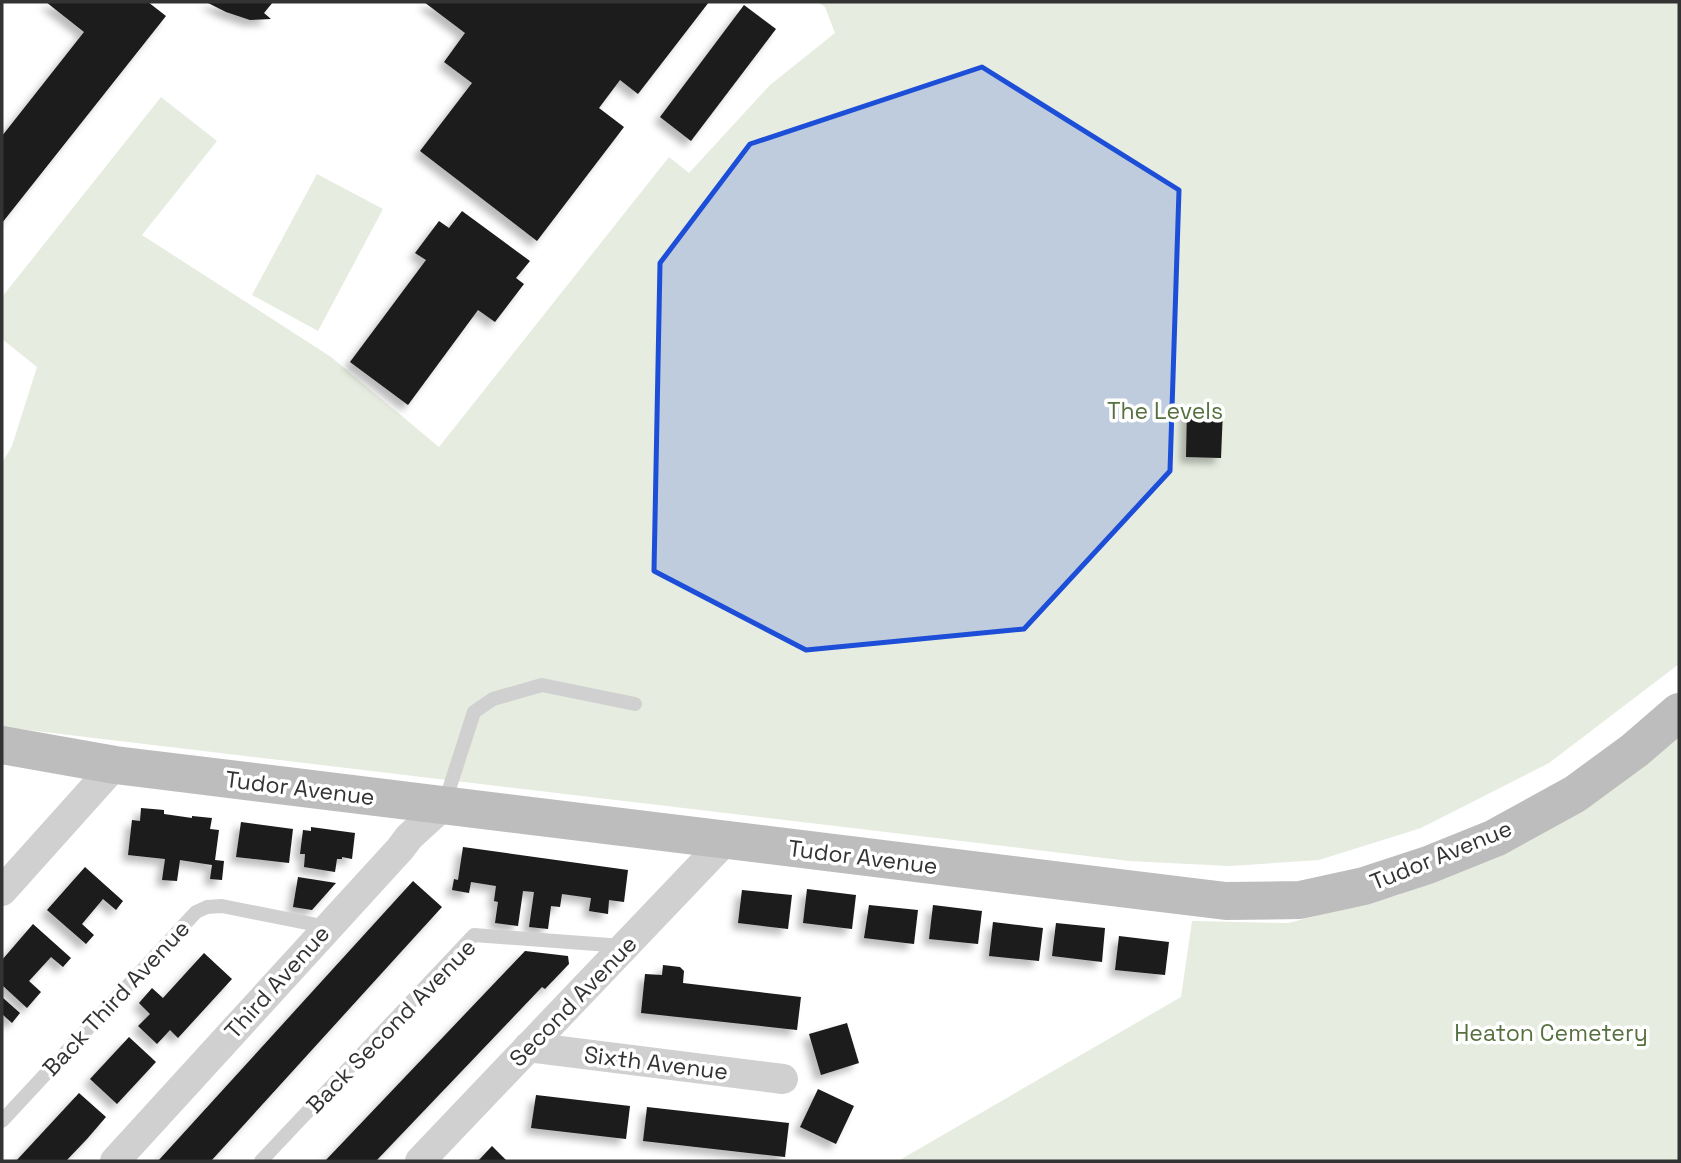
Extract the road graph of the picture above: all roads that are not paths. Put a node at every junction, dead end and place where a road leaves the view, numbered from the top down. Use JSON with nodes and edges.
{"nodes":[{"id":1,"x":635,"y":704,"type":"dead end"},
{"id":2,"x":1679,"y":712,"type":"edge"},
{"id":3,"x":2,"y":745,"type":"edge"},
{"id":4,"x":116,"y":765,"type":"junction"},
{"id":5,"x":443,"y":806,"type":"junction"},
{"id":6,"x":726,"y":840,"type":"junction"},
{"id":7,"x":2,"y":891,"type":"edge"},
{"id":8,"x":327,"y":927,"type":"junction"},
{"id":9,"x":625,"y":946,"type":"junction"},
{"id":10,"x":528,"y":1047,"type":"junction"},
{"id":11,"x":783,"y":1079,"type":"dead end"},
{"id":12,"x":2,"y":1121,"type":"edge"},
{"id":13,"x":115,"y":1161,"type":"edge"},
{"id":14,"x":261,"y":1161,"type":"edge"},
{"id":15,"x":420,"y":1161,"type":"edge"}],
"edges":[{"from":1,"to":5,"type":"lane"},
{"from":2,"to":6,"type":"main road","name":"Tudor Avenue"},
{"from":3,"to":4,"type":"main road","name":"Tudor Avenue"},
{"from":4,"to":5,"type":"main road","name":"Tudor Avenue"},
{"from":4,"to":7,"type":"street"},
{"from":5,"to":6,"type":"main road","name":"Tudor Avenue"},
{"from":5,"to":8,"type":"street","name":"Third Avenue"},
{"from":6,"to":9,"type":"street","name":"Second Avenue"},
{"from":8,"to":12,"type":"lane","name":"Back Third Avenue"},
{"from":8,"to":13,"type":"street","name":"Third Avenue"},
{"from":9,"to":10,"type":"street","name":"Second Avenue"},
{"from":9,"to":14,"type":"lane","name":"Back Second Avenue"},
{"from":10,"to":11,"type":"street","name":"Sixth Avenue"},
{"from":10,"to":15,"type":"street","name":"Second Avenue"}]}
